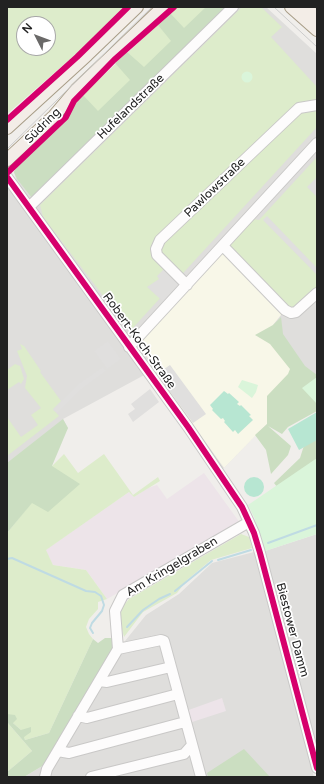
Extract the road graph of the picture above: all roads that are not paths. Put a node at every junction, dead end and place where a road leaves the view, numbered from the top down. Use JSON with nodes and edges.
{"nodes":[{"id":1,"x":137,"y":7,"type":"edge"},
{"id":2,"x":164,"y":7,"type":"edge"},
{"id":3,"x":233,"y":7,"type":"edge"},
{"id":4,"x":292,"y":7,"type":"edge"},
{"id":5,"x":305,"y":7,"type":"edge"},
{"id":6,"x":317,"y":17,"type":"edge"},
{"id":7,"x":317,"y":30,"type":"edge"},
{"id":8,"x":317,"y":105,"type":"edge"},
{"id":9,"x":7,"y":128,"type":"edge"},
{"id":10,"x":317,"y":143,"type":"edge"},
{"id":11,"x":7,"y":160,"type":"edge"},
{"id":12,"x":7,"y":176,"type":"edge"},
{"id":13,"x":29,"y":207,"type":"junction"},
{"id":14,"x":223,"y":246,"type":"junction"},
{"id":15,"x":186,"y":285,"type":"junction"},
{"id":16,"x":317,"y":293,"type":"edge"},
{"id":17,"x":130,"y":347,"type":"junction"},
{"id":18,"x":249,"y":522,"type":"junction"},
{"id":19,"x":118,"y":649,"type":"junction"},
{"id":20,"x":171,"y":667,"type":"junction"},
{"id":21,"x":99,"y":681,"type":"junction"},
{"id":22,"x":178,"y":694,"type":"junction"},
{"id":23,"x":78,"y":716,"type":"junction"},
{"id":24,"x":185,"y":722,"type":"junction"},
{"id":25,"x":192,"y":746,"type":"junction"},
{"id":26,"x":58,"y":751,"type":"junction"},
{"id":27,"x":317,"y":768,"type":"edge"},
{"id":28,"x":45,"y":777,"type":"edge"},
{"id":29,"x":91,"y":777,"type":"edge"},
{"id":30,"x":201,"y":777,"type":"edge"}],
"edges":[{"from":1,"to":9,"type":"main road","name":"Südring"},
{"from":2,"to":11,"type":"main road","name":"Südring"},
{"from":3,"to":13,"type":"street","name":"Hufelandstraße"},
{"from":4,"to":7,"type":"main road"},
{"from":5,"to":6,"type":"main road"},
{"from":8,"to":15,"type":"street","name":"Pawlowstraße"},
{"from":10,"to":14,"type":"street"},
{"from":12,"to":13,"type":"street","name":"Robert-Koch-Straße"},
{"from":13,"to":17,"type":"street","name":"Robert-Koch-Straße"},
{"from":14,"to":15,"type":"street"},
{"from":14,"to":16,"type":"street"},
{"from":15,"to":17,"type":"street"},
{"from":17,"to":18,"type":"street","name":"Robert-Koch-Straße"},
{"from":18,"to":19,"type":"street","name":"Am Kringelgraben"},
{"from":18,"to":27,"type":"street","name":"Biestower Damm"},
{"from":19,"to":20,"type":"street"},
{"from":19,"to":21,"type":"street"},
{"from":20,"to":21,"type":"street"},
{"from":20,"to":22,"type":"street"},
{"from":21,"to":23,"type":"street"},
{"from":22,"to":23,"type":"street"},
{"from":22,"to":24,"type":"street"},
{"from":23,"to":26,"type":"street"},
{"from":24,"to":25,"type":"street"},
{"from":24,"to":26,"type":"street"},
{"from":25,"to":29,"type":"street"},
{"from":25,"to":30,"type":"street"},
{"from":26,"to":28,"type":"street"}]}
